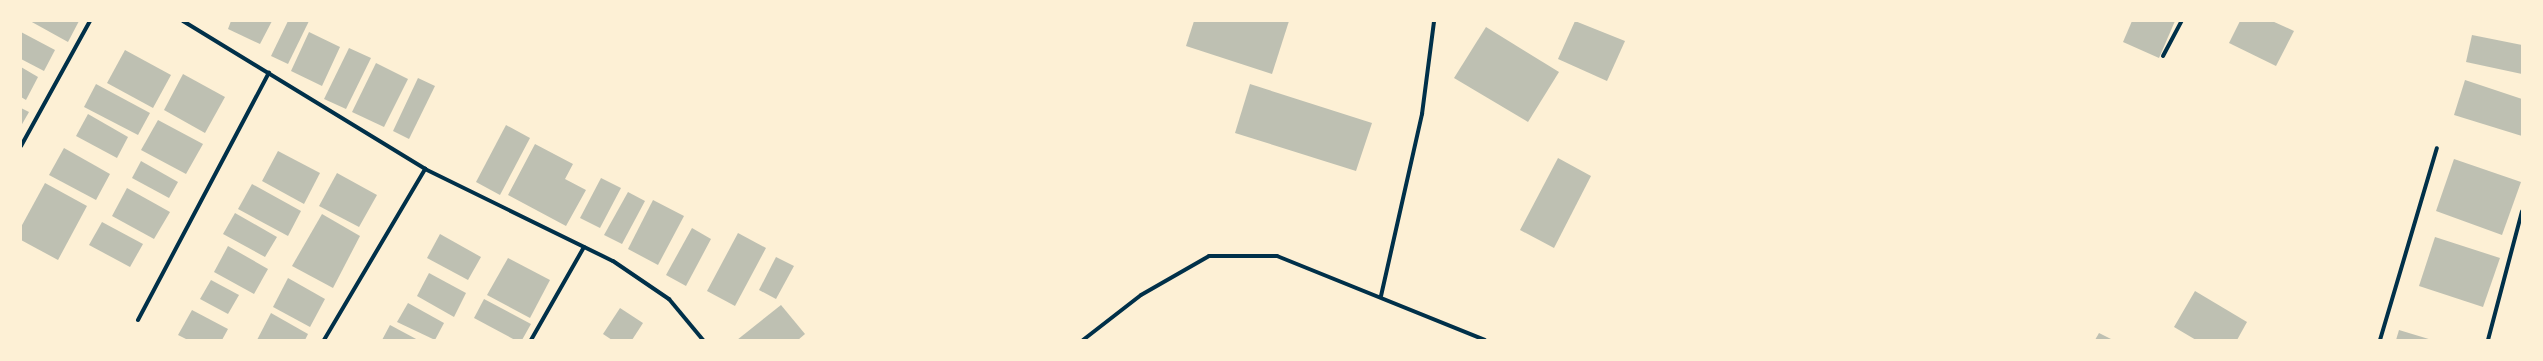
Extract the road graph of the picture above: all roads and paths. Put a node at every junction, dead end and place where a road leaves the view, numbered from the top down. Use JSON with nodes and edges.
{"nodes":[{"id":1,"x":90,"y":21,"type":"edge"},
{"id":2,"x":183,"y":21,"type":"edge"},
{"id":3,"x":1434,"y":21,"type":"edge"},
{"id":4,"x":2182,"y":21,"type":"edge"},
{"id":5,"x":2163,"y":56,"type":"dead end"},
{"id":6,"x":269,"y":73,"type":"junction"},
{"id":7,"x":21,"y":146,"type":"edge"},
{"id":8,"x":2437,"y":148,"type":"dead end"},
{"id":9,"x":425,"y":169,"type":"junction"},
{"id":10,"x":2522,"y":211,"type":"edge"},
{"id":11,"x":584,"y":247,"type":"junction"},
{"id":12,"x":1381,"y":296,"type":"junction"},
{"id":13,"x":138,"y":320,"type":"dead end"},
{"id":14,"x":324,"y":340,"type":"edge"},
{"id":15,"x":531,"y":340,"type":"edge"},
{"id":16,"x":703,"y":340,"type":"edge"},
{"id":17,"x":1083,"y":340,"type":"edge"},
{"id":18,"x":1485,"y":340,"type":"edge"},
{"id":19,"x":2380,"y":340,"type":"edge"},
{"id":20,"x":2488,"y":340,"type":"edge"}],
"edges":[{"from":1,"to":7,"type":"street"},
{"from":2,"to":6,"type":"street"},
{"from":3,"to":12,"type":"street"},
{"from":4,"to":5,"type":"street"},
{"from":6,"to":9,"type":"street"},
{"from":6,"to":13,"type":"street"},
{"from":8,"to":19,"type":"street"},
{"from":9,"to":11,"type":"street"},
{"from":9,"to":14,"type":"street"},
{"from":10,"to":20,"type":"street"},
{"from":11,"to":15,"type":"street"},
{"from":11,"to":16,"type":"street"},
{"from":12,"to":17,"type":"street"},
{"from":12,"to":18,"type":"street"}]}
